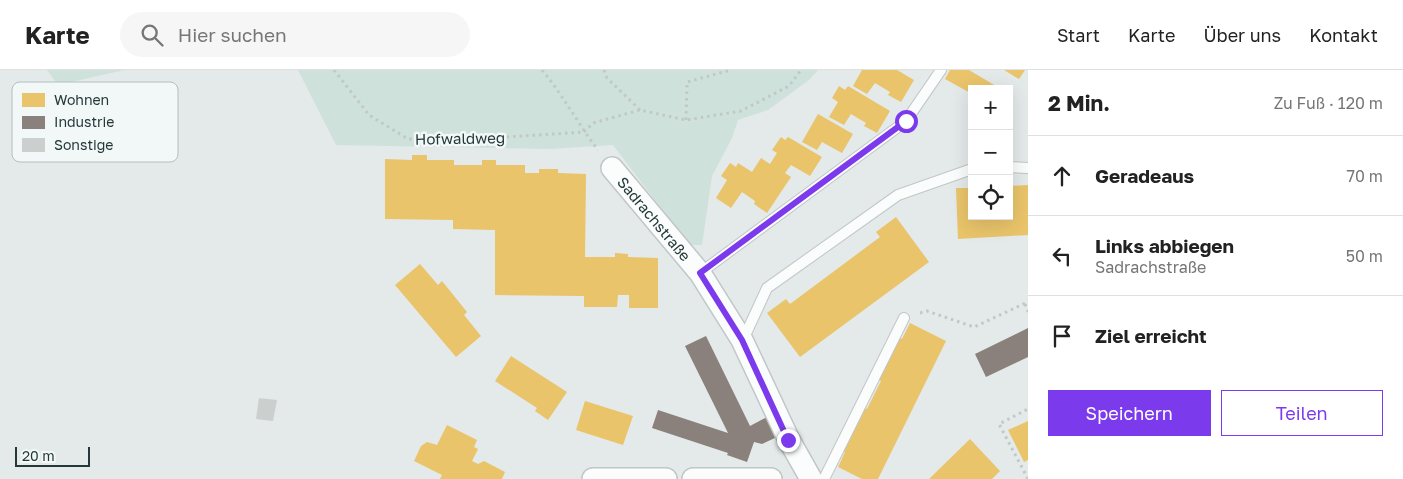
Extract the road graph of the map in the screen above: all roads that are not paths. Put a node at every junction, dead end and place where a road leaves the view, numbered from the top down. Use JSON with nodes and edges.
{"nodes":[{"id":1,"x":941,"y":70,"type":"edge"},
{"id":2,"x":1013,"y":167,"type":"edge"},
{"id":3,"x":612,"y":168,"type":"dead end"},
{"id":4,"x":1028,"y":168,"type":"edge"},
{"id":5,"x":968,"y":170,"type":"edge"},
{"id":6,"x":700,"y":273,"type":"junction"},
{"id":7,"x":904,"y":318,"type":"road end"},
{"id":8,"x":742,"y":340,"type":"junction"},
{"id":9,"x":593,"y":479,"type":"edge"},
{"id":10,"x":666,"y":479,"type":"edge"},
{"id":11,"x":693,"y":479,"type":"edge"},
{"id":12,"x":772,"y":479,"type":"edge"},
{"id":13,"x":811,"y":479,"type":"edge"},
{"id":14,"x":824,"y":479,"type":"edge"}],
"edges":[{"from":1,"to":6,"type":"lane"},
{"from":2,"to":4,"type":"lane"},
{"from":3,"to":6,"type":"street","name":"Sadrachstraße"},
{"from":5,"to":8,"type":"lane"},
{"from":6,"to":8,"type":"street","name":"Sadrachstraße"},
{"from":7,"to":14,"type":"lane"},
{"from":8,"to":13,"type":"street","name":"Sadrachstraße"},
{"from":9,"to":10,"type":"street"},
{"from":11,"to":12,"type":"street"}]}
